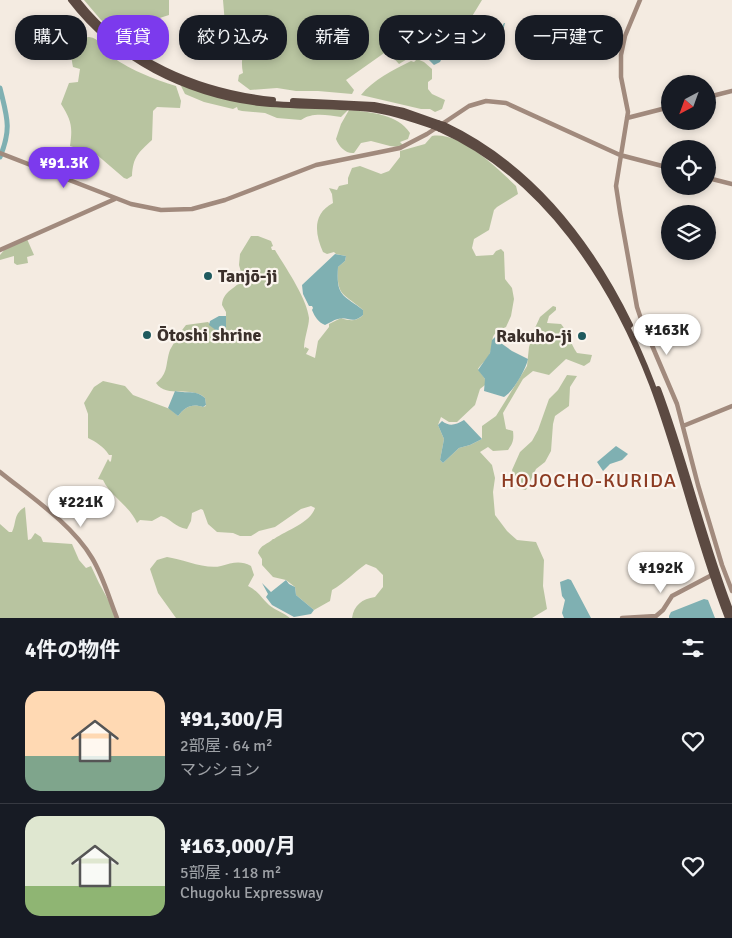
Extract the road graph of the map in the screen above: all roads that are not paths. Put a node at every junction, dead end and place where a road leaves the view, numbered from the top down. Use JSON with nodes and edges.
{"nodes":[{"id":1,"x":71,"y":0,"type":"edge"},
{"id":2,"x":77,"y":0,"type":"edge"},
{"id":3,"x":640,"y":0,"type":"edge"},
{"id":4,"x":732,"y":91,"type":"edge"},
{"id":5,"x":716,"y":95,"type":"edge"},
{"id":6,"x":661,"y":109,"type":"edge"},
{"id":7,"x":627,"y":118,"type":"junction"},
{"id":8,"x":439,"y":126,"type":"junction"},
{"id":9,"x":0,"y":153,"type":"edge"},
{"id":10,"x":620,"y":155,"type":"junction"},
{"id":11,"x":661,"y":166,"type":"edge"},
{"id":12,"x":716,"y":180,"type":"edge"},
{"id":13,"x":732,"y":184,"type":"edge"},
{"id":14,"x":115,"y":199,"type":"junction"},
{"id":15,"x":0,"y":250,"type":"edge"},
{"id":16,"x":732,"y":406,"type":"edge"},
{"id":17,"x":683,"y":426,"type":"junction"},
{"id":18,"x":0,"y":472,"type":"edge"},
{"id":19,"x":710,"y":576,"type":"dead end"},
{"id":20,"x":732,"y":591,"type":"edge"},
{"id":21,"x":732,"y":615,"type":"edge"},
{"id":22,"x":117,"y":618,"type":"edge"},
{"id":23,"x":622,"y":618,"type":"edge"},
{"id":24,"x":728,"y":618,"type":"edge"}],
"edges":[{"from":1,"to":8,"type":"highway"},
{"from":2,"to":8,"type":"highway"},
{"from":3,"to":7,"type":"street"},
{"from":4,"to":5,"type":"street"},
{"from":6,"to":7,"type":"street"},
{"from":7,"to":10,"type":"street"},
{"from":8,"to":21,"type":"highway"},
{"from":8,"to":24,"type":"highway"},
{"from":9,"to":14,"type":"street"},
{"from":10,"to":11,"type":"street"},
{"from":10,"to":14,"type":"street"},
{"from":10,"to":17,"type":"street"},
{"from":12,"to":13,"type":"street"},
{"from":14,"to":15,"type":"street"},
{"from":16,"to":17,"type":"street"},
{"from":17,"to":20,"type":"street"},
{"from":18,"to":22,"type":"street"},
{"from":19,"to":23,"type":"street"}]}
